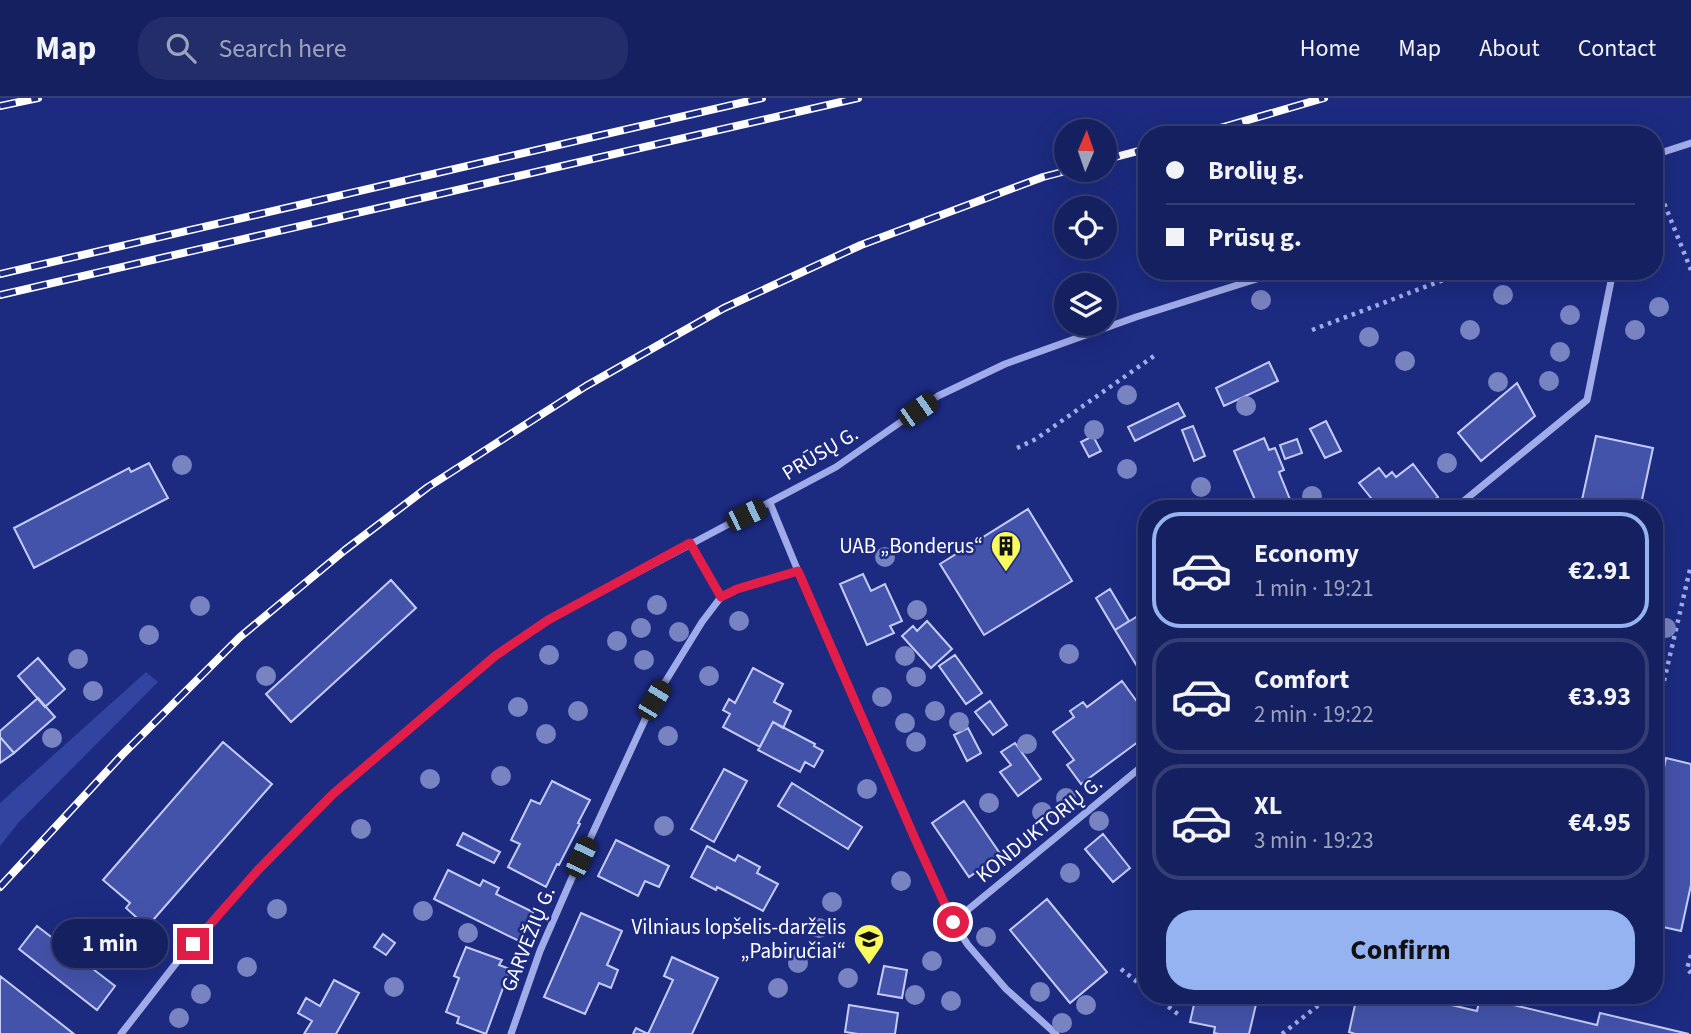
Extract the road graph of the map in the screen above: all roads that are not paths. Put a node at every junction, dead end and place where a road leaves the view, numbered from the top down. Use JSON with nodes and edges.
{"nodes":[{"id":1,"x":1691,"y":143,"type":"edge"},
{"id":2,"x":1663,"y":152,"type":"edge"},
{"id":3,"x":1253,"y":280,"type":"edge"},
{"id":4,"x":1611,"y":280,"type":"edge"},
{"id":5,"x":1465,"y":500,"type":"edge"},
{"id":6,"x":770,"y":503,"type":"junction"},
{"id":7,"x":690,"y":543,"type":"junction"},
{"id":8,"x":798,"y":571,"type":"junction"},
{"id":9,"x":721,"y":597,"type":"junction"},
{"id":10,"x":1138,"y":770,"type":"edge"},
{"id":11,"x":953,"y":922,"type":"junction"},
{"id":12,"x":121,"y":1034,"type":"edge"},
{"id":13,"x":511,"y":1034,"type":"edge"},
{"id":14,"x":1056,"y":1034,"type":"edge"}],
"edges":[{"from":1,"to":2,"type":"street"},
{"from":3,"to":6,"type":"street","name":"PRŪSŲ G."},
{"from":4,"to":5,"type":"street"},
{"from":6,"to":7,"type":"street","name":"PRŪSŲ G."},
{"from":6,"to":8,"type":"street"},
{"from":7,"to":9,"type":"street"},
{"from":7,"to":12,"type":"street","name":"PRŪSŲ G."},
{"from":8,"to":9,"type":"street"},
{"from":8,"to":11,"type":"street"},
{"from":9,"to":13,"type":"street","name":"GARVEŽIŲ G."},
{"from":10,"to":11,"type":"street","name":"KONDUKTORIŲ G."},
{"from":11,"to":14,"type":"street"}]}
